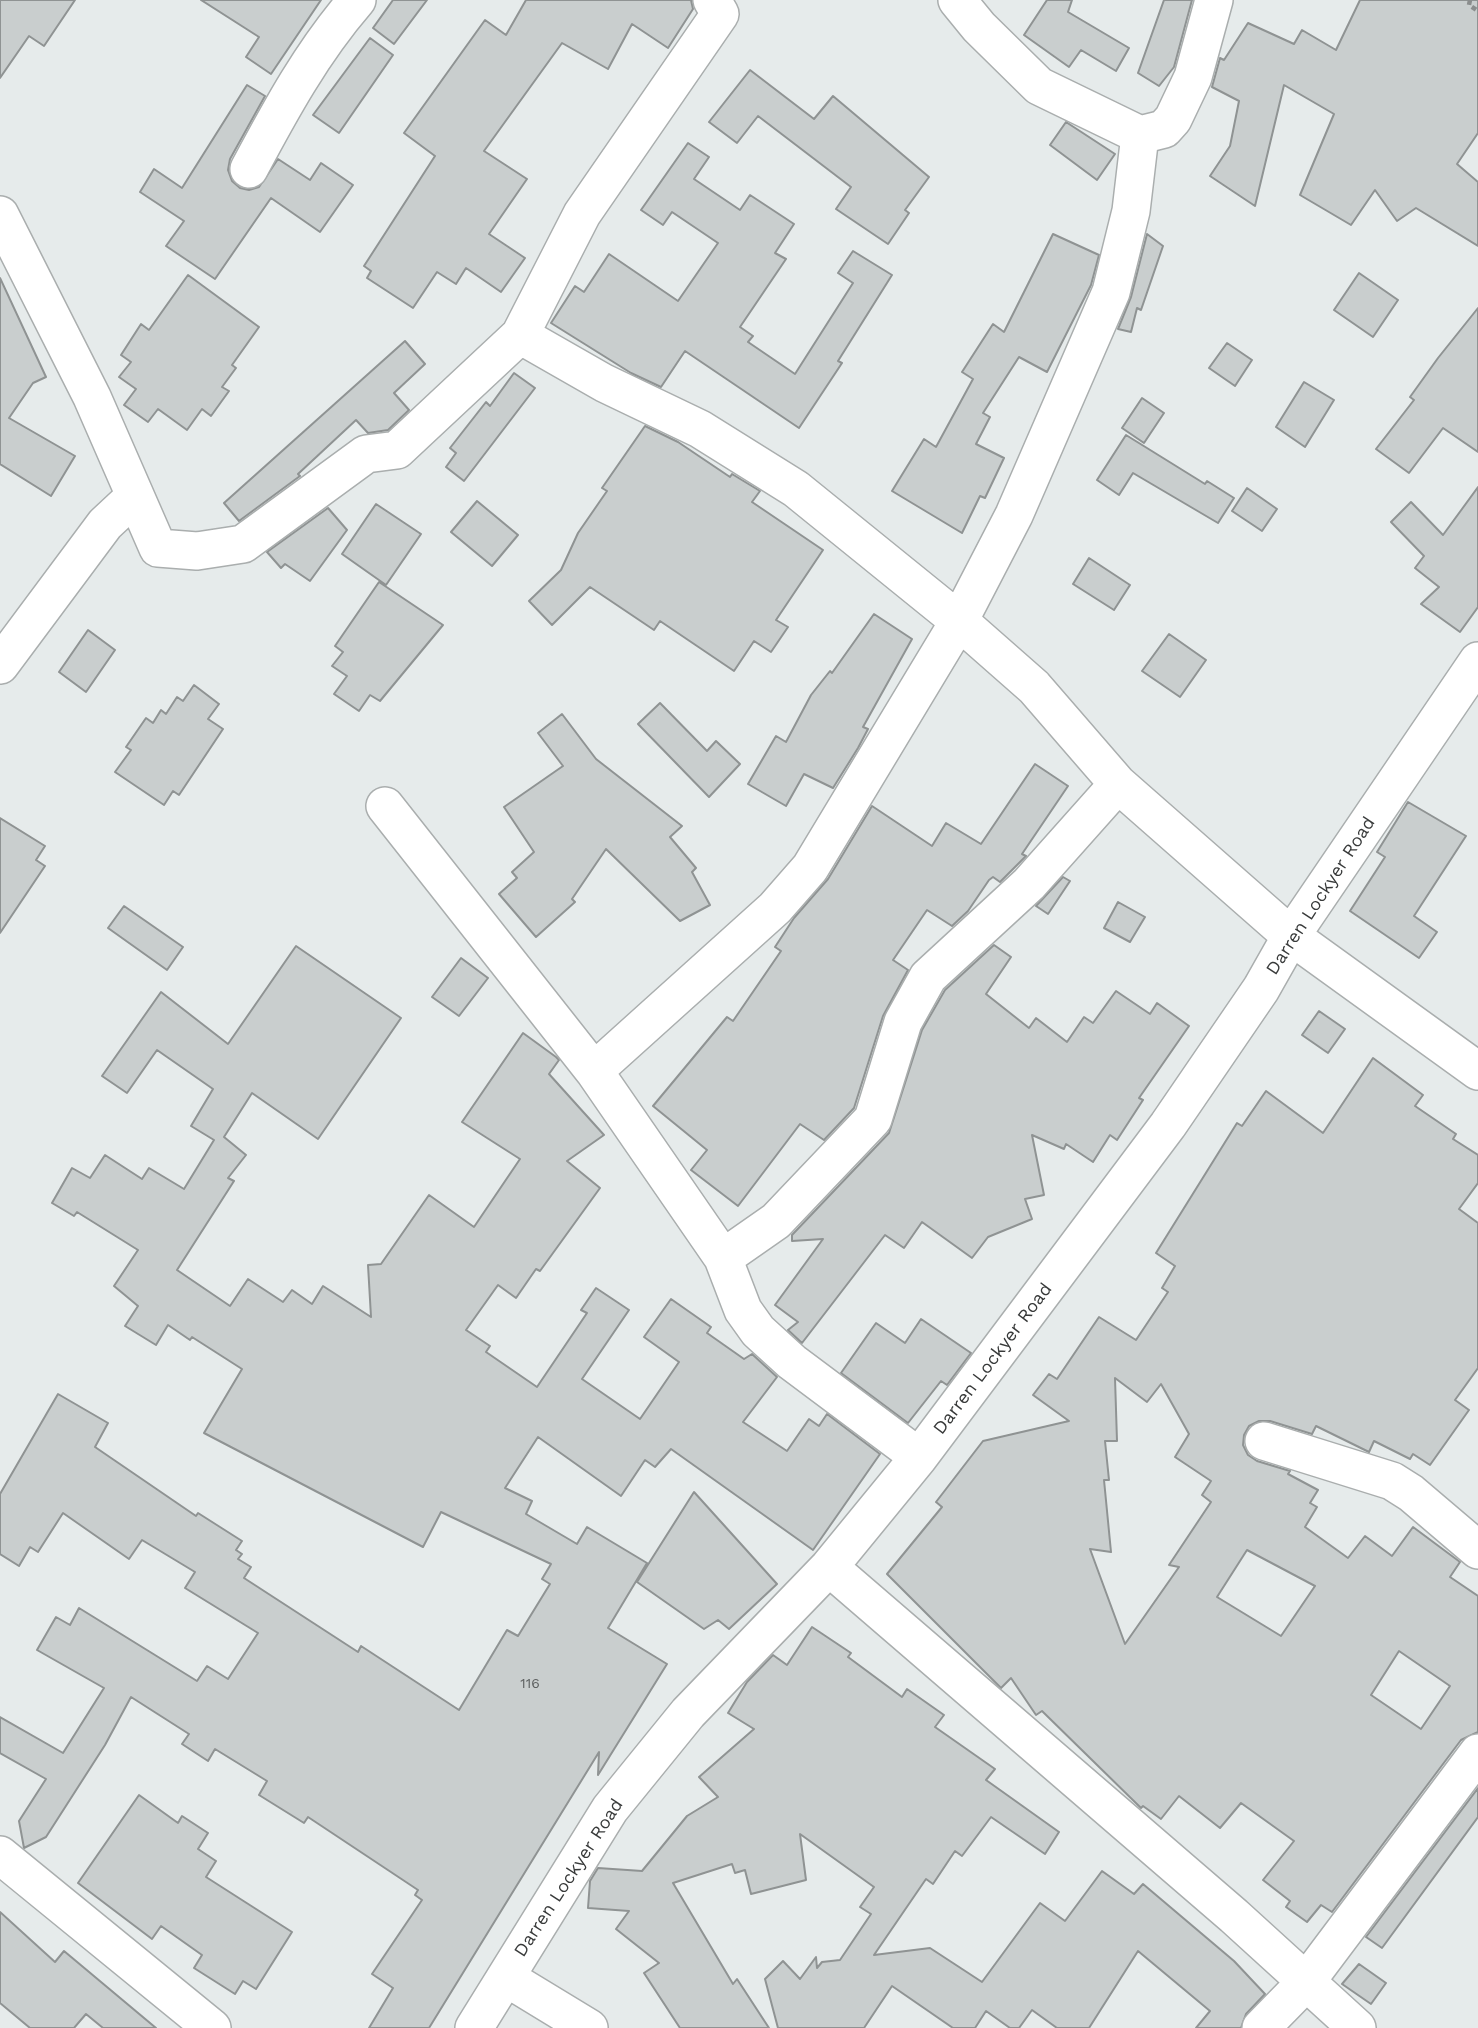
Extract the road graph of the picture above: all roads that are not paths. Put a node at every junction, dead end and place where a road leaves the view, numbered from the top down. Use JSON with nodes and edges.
{"nodes":[{"id":1,"x":357,"y":0,"type":"edge"},
{"id":2,"x":712,"y":0,"type":"edge"},
{"id":3,"x":957,"y":0,"type":"edge"},
{"id":4,"x":1214,"y":0,"type":"edge"},
{"id":5,"x":1139,"y":135,"type":"junction"},
{"id":6,"x":249,"y":169,"type":"dead end"},
{"id":7,"x":1,"y":220,"type":"edge"},
{"id":8,"x":520,"y":335,"type":"junction"},
{"id":9,"x":135,"y":496,"type":"junction"},
{"id":10,"x":959,"y":621,"type":"junction"},
{"id":11,"x":1478,"y":661,"type":"edge"},
{"id":12,"x":0,"y":665,"type":"edge"},
{"id":13,"x":1118,"y":784,"type":"junction"},
{"id":14,"x":385,"y":806,"type":"dead end"},
{"id":15,"x":1292,"y":936,"type":"junction"},
{"id":16,"x":1478,"y":1070,"type":"edge"},
{"id":17,"x":594,"y":1071,"type":"junction"},
{"id":18,"x":723,"y":1258,"type":"junction"},
{"id":19,"x":1264,"y":1441,"type":"dead end"},
{"id":20,"x":919,"y":1457,"type":"junction"},
{"id":21,"x":1478,"y":1550,"type":"edge"},
{"id":22,"x":829,"y":1567,"type":"junction"},
{"id":23,"x":1478,"y":1753,"type":"edge"},
{"id":24,"x":0,"y":1855,"type":"edge"},
{"id":25,"x":510,"y":1980,"type":"dead end"},
{"id":26,"x":1306,"y":1982,"type":"junction"},
{"id":27,"x":212,"y":2028,"type":"edge"},
{"id":28,"x":474,"y":2028,"type":"edge"},
{"id":29,"x":589,"y":2028,"type":"edge"},
{"id":30,"x":1261,"y":2028,"type":"edge"},
{"id":31,"x":1357,"y":2028,"type":"edge"}],
"edges":[{"from":1,"to":6,"type":"street"},
{"from":2,"to":8,"type":"street"},
{"from":3,"to":5,"type":"street"},
{"from":4,"to":5,"type":"street"},
{"from":5,"to":10,"type":"street"},
{"from":7,"to":9,"type":"street"},
{"from":8,"to":9,"type":"street"},
{"from":8,"to":10,"type":"street"},
{"from":9,"to":12,"type":"street"},
{"from":10,"to":13,"type":"street"},
{"from":10,"to":17,"type":"street"},
{"from":11,"to":15,"type":"street","name":"Darren Lockyer Road"},
{"from":13,"to":15,"type":"street"},
{"from":13,"to":18,"type":"street"},
{"from":14,"to":17,"type":"street"},
{"from":15,"to":16,"type":"street"},
{"from":15,"to":20,"type":"street","name":"Darren Lockyer Road"},
{"from":17,"to":18,"type":"street"},
{"from":18,"to":20,"type":"street"},
{"from":19,"to":21,"type":"street"},
{"from":20,"to":22,"type":"street","name":"Darren Lockyer Road"},
{"from":22,"to":26,"type":"street"},
{"from":22,"to":28,"type":"street","name":"Darren Lockyer Road"},
{"from":23,"to":26,"type":"street"},
{"from":24,"to":27,"type":"street"},
{"from":25,"to":29,"type":"street"},
{"from":26,"to":30,"type":"street"},
{"from":26,"to":31,"type":"street"}]}
